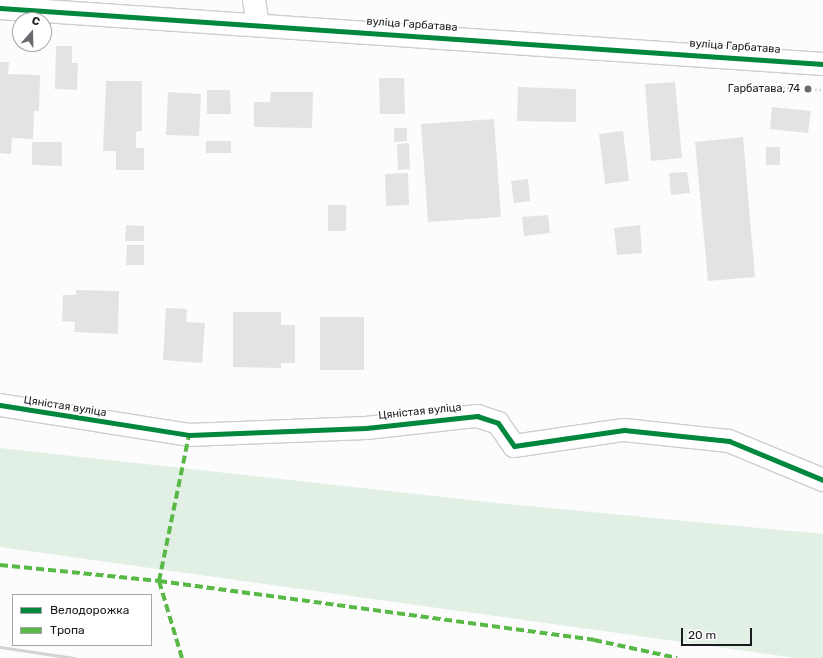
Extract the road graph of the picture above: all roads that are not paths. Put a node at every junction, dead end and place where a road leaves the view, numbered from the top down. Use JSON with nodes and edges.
{"nodes":[{"id":1,"x":254,"y":0,"type":"edge"},
{"id":2,"x":0,"y":8,"type":"edge"},
{"id":3,"x":258,"y":24,"type":"junction"},
{"id":4,"x":823,"y":64,"type":"edge"},
{"id":5,"x":0,"y":405,"type":"edge"},
{"id":6,"x":823,"y":480,"type":"edge"}],
"edges":[{"from":1,"to":3,"type":"street"},
{"from":2,"to":3,"type":"street","name":"вуліца Гарбатава"},
{"from":3,"to":4,"type":"street","name":"вуліца Гарбатава"},
{"from":5,"to":6,"type":"street","name":"Цяністая вуліца"}]}
